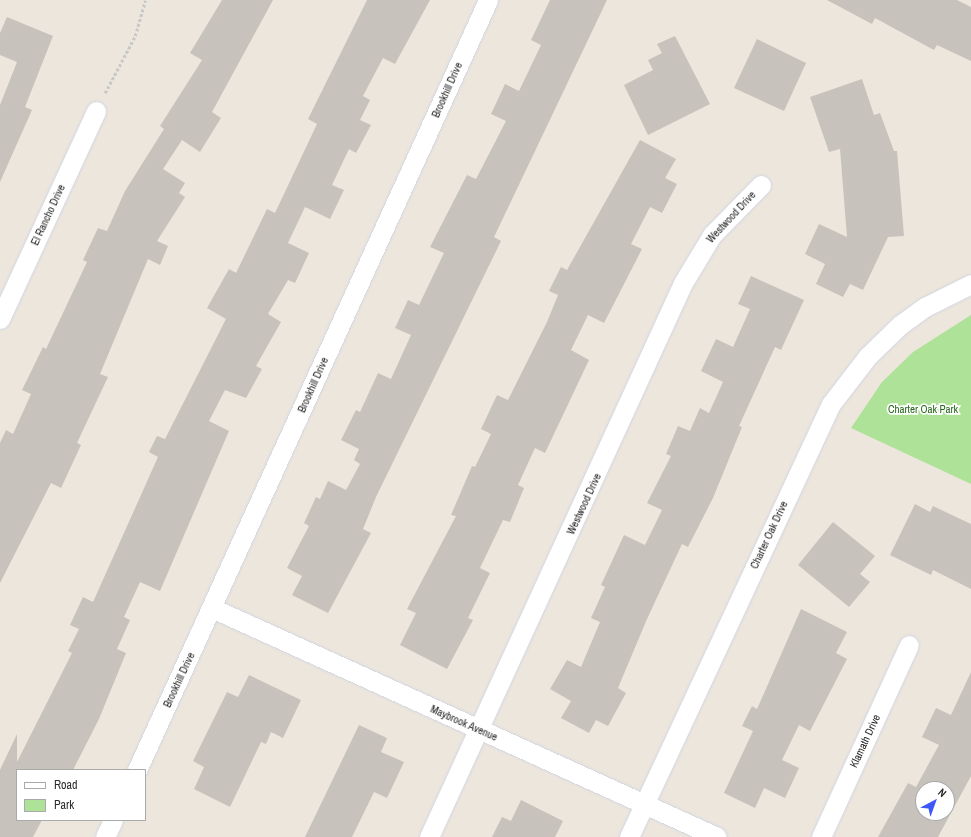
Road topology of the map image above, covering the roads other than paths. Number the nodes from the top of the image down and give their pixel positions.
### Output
1 (488, 0) edge
2 (96, 111) road end
3 (761, 185) dead end
4 (971, 284) edge
5 (0, 319) edge
6 (212, 608) junction
7 (909, 645) dead end
8 (479, 729) junction
9 (137, 769) edge
10 (644, 804) junction
11 (113, 821) edge
12 (105, 837) edge
13 (429, 837) edge
14 (629, 837) edge
15 (717, 837) edge
16 (821, 837) edge

1 - 6 street, Brookhill Drive
2 - 5 street, El Rancho Drive
3 - 8 street, Westwood Drive
4 - 10 street, Charter Oak Drive
6 - 8 street, Maybrook Avenue
6 - 9 street, Brookhill Drive
7 - 16 street, Klamath Drive
8 - 10 street, Maybrook Avenue
8 - 13 street, Westwood Drive
10 - 14 street, Charter Oak Drive
10 - 15 street, Maybrook Avenue
11 - 12 street

